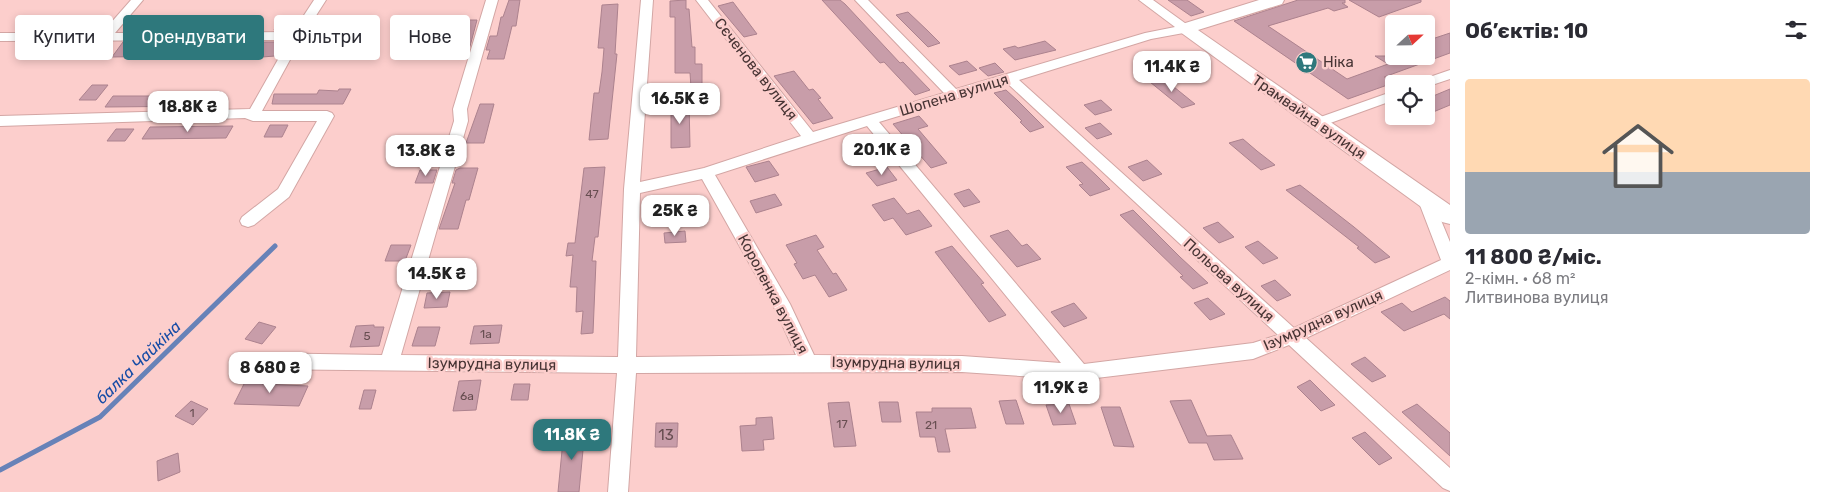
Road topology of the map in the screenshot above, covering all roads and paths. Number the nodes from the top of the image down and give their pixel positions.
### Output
1 (137, 0) edge
2 (320, 0) edge
3 (492, 0) edge
4 (647, 0) edge
5 (702, 0) edge
6 (861, 0) edge
7 (1145, 0) edge
8 (1276, 0) edge
9 (310, 15) edge
10 (113, 28) edge
11 (1185, 29) junction
12 (274, 36) edge
13 (0, 37) edge
14 (15, 37) edge
15 (113, 37) edge
16 (284, 60) edge
17 (1450, 74) edge
18 (1009, 78) junction
19 (1435, 80) edge
20 (954, 95) junction
21 (1385, 97) edge
22 (253, 116) junction
23 (870, 120) junction
24 (0, 121) edge
25 (1318, 123) junction
26 (810, 138) junction
27 (706, 173) junction
28 (632, 189) junction
29 (1426, 200) junction
30 (1450, 216) edge
31 (248, 221) dead end
32 (1292, 337) junction
33 (255, 361) dead end
34 (389, 363) junction
35 (809, 363) junction
36 (627, 365) junction
37 (1080, 372) junction
38 (1450, 482) edge
39 (618, 492) edge

1 - 10 street
2 - 9 street
3 - 34 street
4 - 28 street
5 - 26 street, Сєченова вулиця
6 - 20 street
7 - 11 street, Трамвайна вулиця
8 - 11 street, Шопена вулиця
11 - 18 street, Шопена вулиця
11 - 25 street, Трамвайна вулиця
12 - 15 street
13 - 14 street
16 - 22 street
17 - 19 street
18 - 20 street, Шопена вулиця
18 - 32 street, Польова вулиця
20 - 23 street, Шопена вулиця
21 - 25 street
22 - 24 street
22 - 31 street
23 - 26 street, Шопена вулиця
23 - 37 street
25 - 29 street, Трамвайна вулиця
26 - 27 street, Шопена вулиця
27 - 28 street, Шопена вулиця
27 - 35 street, Короленка вулиця
28 - 36 street
29 - 30 street, Трамвайна вулиця
29 - 32 street, Ізумрудна вулиця
32 - 37 street, Ізумрудна вулиця
32 - 38 street, Польова вулиця
33 - 34 street, Ізумрудна вулиця
34 - 36 street, Ізумрудна вулиця
35 - 36 street, Ізумрудна вулиця
35 - 37 street, Ізумрудна вулиця
36 - 39 street

